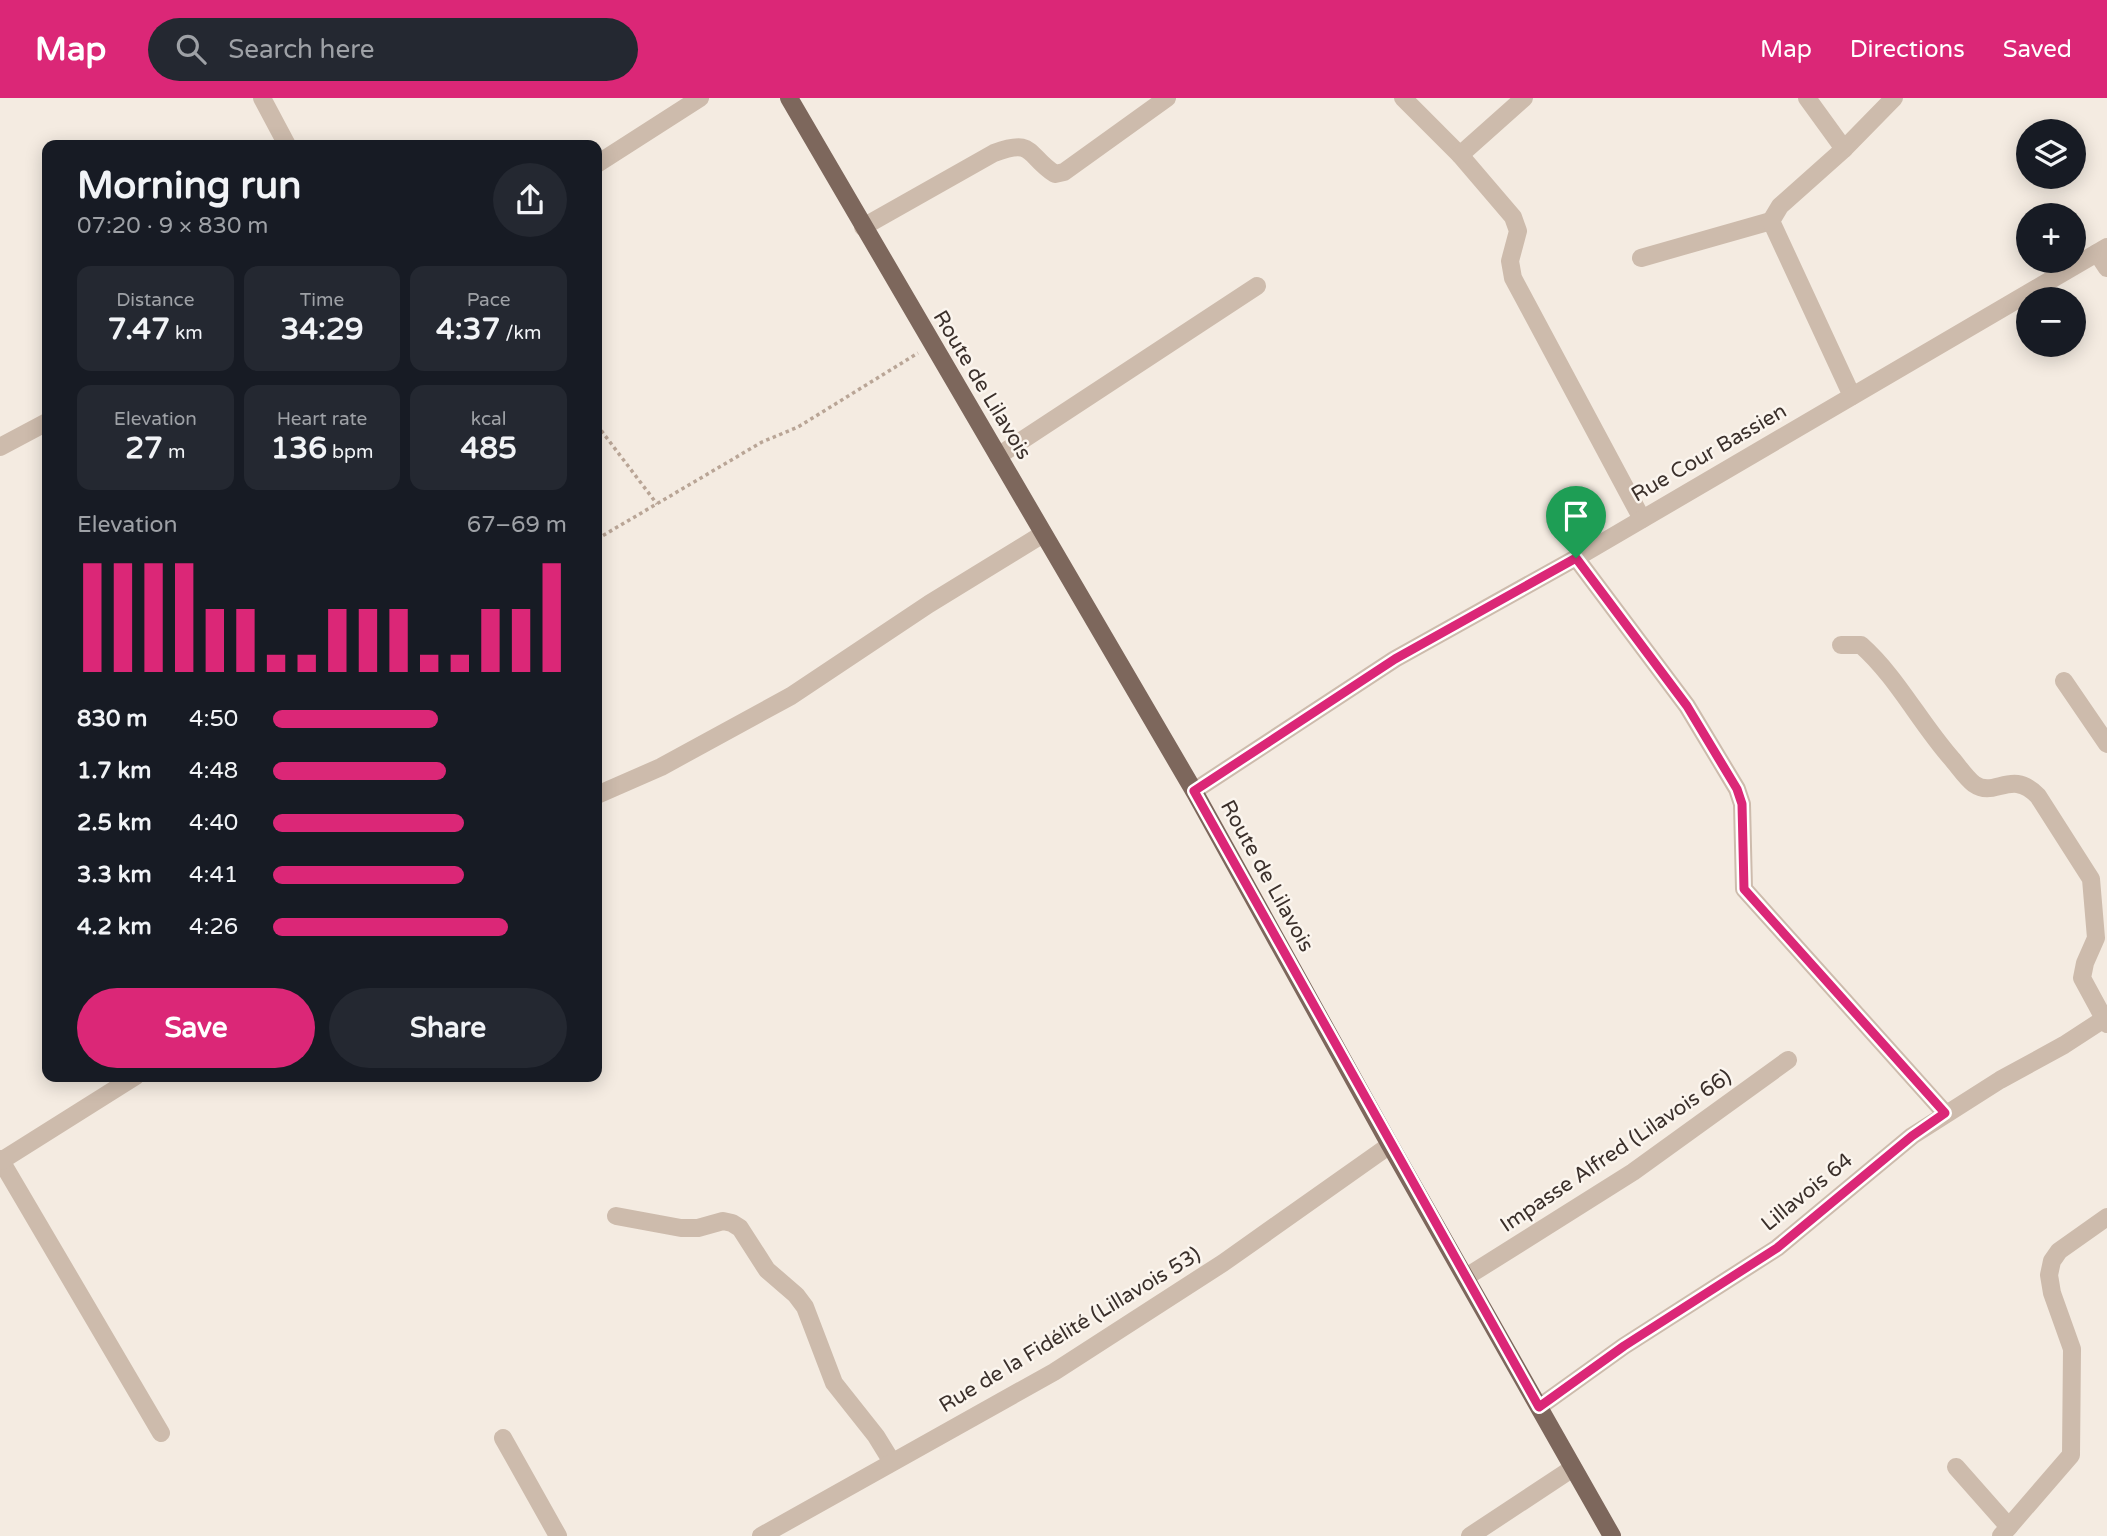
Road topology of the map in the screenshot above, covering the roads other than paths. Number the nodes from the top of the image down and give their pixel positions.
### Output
1 (262, 98) edge
2 (700, 98) edge
3 (789, 98) edge
4 (1167, 98) edge
5 (1403, 98) edge
6 (1524, 98) edge
7 (1807, 98) edge
8 (1894, 98) edge
9 (284, 140) edge
10 (1844, 149) junction
11 (1460, 155) junction
12 (602, 161) edge
13 (1771, 221) junction
14 (863, 228) junction
15 (2104, 256) edge
16 (1641, 258) dead end
17 (1258, 286) dead end
18 (1852, 396) junction
19 (42, 425) edge
20 (0, 447) edge
21 (998, 456) junction
22 (1642, 519) junction
23 (1043, 534) junction
24 (1576, 558) junction
25 (1841, 645) dead end
26 (2064, 681) dead end
27 (2107, 744) edge
28 (1194, 791) junction
29 (602, 793) edge
30 (2106, 1020) edge
31 (1788, 1060) dead end
32 (126, 1082) edge
33 (1945, 1113) junction
34 (1390, 1145) junction
35 (1, 1160) edge
36 (616, 1216) dead end
37 (2107, 1217) edge
38 (1466, 1277) junction
39 (1539, 1407) junction
40 (161, 1433) dead end
41 (502, 1438) dead end
42 (892, 1462) junction
43 (1956, 1467) dead end
44 (1573, 1468) junction
45 (2005, 1532) edge
46 (558, 1536) edge
47 (761, 1536) edge
48 (1470, 1536) edge
49 (1612, 1536) edge

1 - 9 street
2 - 12 street
3 - 14 main road, Route de Lilavois
4 - 14 street
5 - 11 street
6 - 11 street
7 - 10 street
8 - 10 street
10 - 13 street
11 - 22 street
13 - 16 street
13 - 18 street
14 - 21 main road, Route de Lilavois
15 - 18 street, Rue Cour Bassien
17 - 21 street
18 - 22 street, Rue Cour Bassien
19 - 20 street
21 - 23 main road, Route de Lilavois
22 - 24 street, Rue Cour Bassien
23 - 28 main road, Route de Lilavois
23 - 29 street
24 - 28 street, Rue Cour Bassien
24 - 33 street
25 - 30 street
26 - 27 street
28 - 34 main road, Route de Lilavois
30 - 33 street, Lillavois 64
31 - 38 street, Impasse Alfred (Lilavois 66)
32 - 35 street
33 - 39 street, Lillavois 64
34 - 38 main road, Route de Lilavois
34 - 42 street, Rue de la Fidélité (Lillavois 53)
35 - 40 street
36 - 42 street
37 - 45 street
38 - 39 main road, Route de Lilavois
39 - 44 main road, Route de Lilavois
41 - 46 street
42 - 47 street, Rue de la Fidélité (Lillavois 53)
43 - 45 street
44 - 48 street
44 - 49 main road, Route de Lilavois

